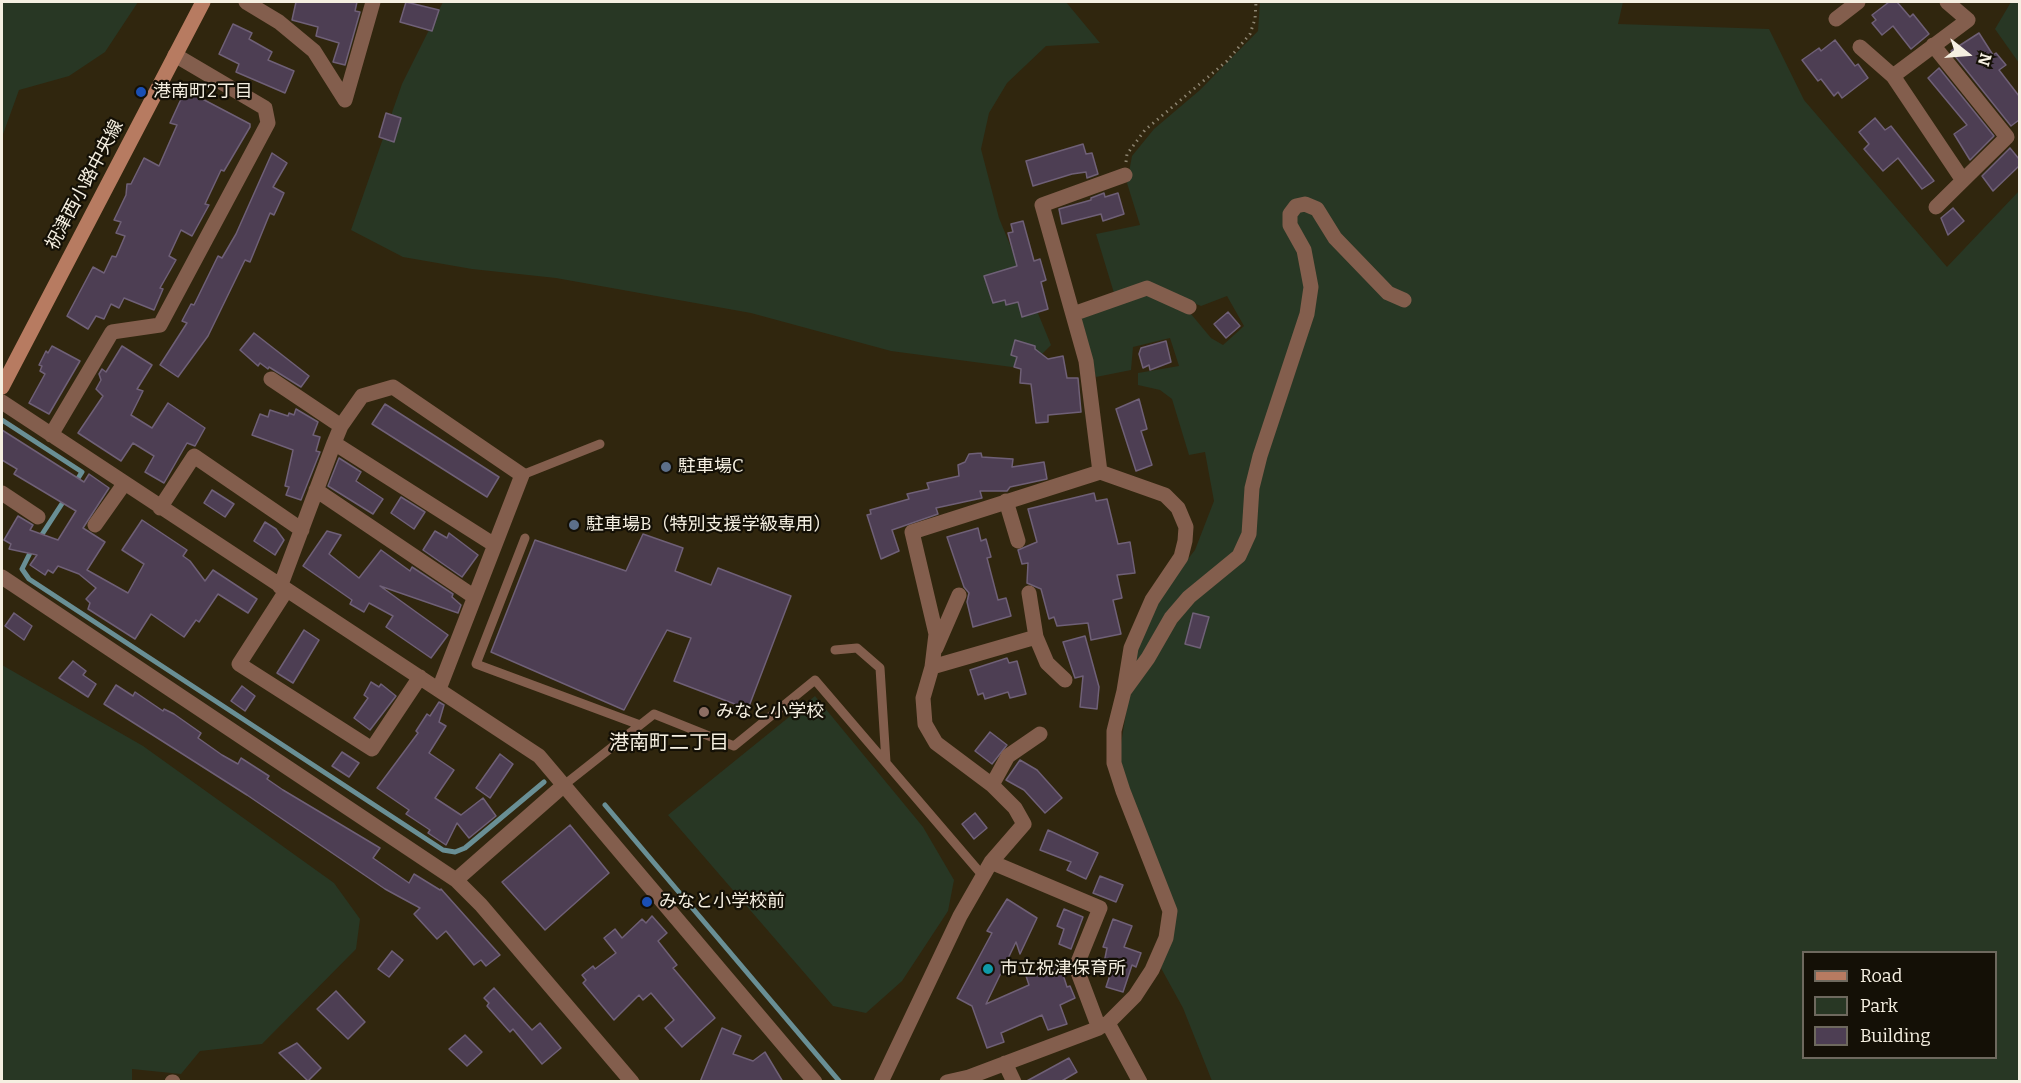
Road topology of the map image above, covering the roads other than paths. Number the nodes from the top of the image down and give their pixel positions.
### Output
1 (203, 2) edge
2 (246, 2) edge
3 (373, 2) edge
4 (1858, 2) edge
5 (1947, 2) edge
6 (1836, 20) dead end
7 (1933, 45) junction
8 (1860, 47) dead end
9 (175, 55) junction
10 (1893, 76) junction
11 (1125, 175) road end
12 (1962, 179) junction
13 (1936, 207) dead end
14 (1404, 300) dead end
15 (1190, 307) dead end
16 (1073, 314) junction
17 (271, 379) dead end
18 (2, 387) edge
19 (2, 402) edge
20 (341, 426) junction
21 (51, 435) junction
22 (334, 443) junction
23 (600, 444) dead end
24 (1100, 472) junction
25 (522, 475) junction
26 (124, 484) junction
27 (316, 490) junction
28 (2, 493) edge
29 (1006, 501) junction
30 (160, 508) junction
31 (38, 517) dead end
32 (95, 525) dead end
33 (302, 530) junction
34 (525, 538) dead end
35 (1018, 541) dead end
36 (493, 544) junction
37 (2, 577) edge
38 (283, 589) junction
39 (1029, 593) dead end
40 (959, 595) dead end
41 (473, 596) junction
42 (1036, 637) junction
43 (835, 650) dead end
44 (933, 659) junction
45 (420, 677) junction
46 (1065, 680) dead end
47 (440, 689) junction
48 (1124, 691) junction
49 (640, 725) junction
50 (1040, 734) dead end
51 (886, 762) junction
52 (564, 785) junction
53 (992, 785) junction
54 (987, 869) junction
55 (456, 880) junction
56 (1104, 1025) junction
57 (1005, 1064) junction
58 (882, 1081) edge
59 (632, 1082) edge
60 (815, 1082) edge
61 (947, 1082) edge
62 (1014, 1082) edge
63 (1140, 1082) edge

1 - 9 main road, 祝津西小路中央線
2 - 3 street
4 - 6 street
5 - 7 street
7 - 10 street
7 - 12 street
8 - 10 street
9 - 18 main road, 祝津西小路中央線
9 - 21 street
10 - 12 street
11 - 16 street
12 - 13 street
14 - 48 street
15 - 16 street
16 - 24 street
17 - 20 street
19 - 21 street
20 - 22 street
20 - 25 street
21 - 26 street
22 - 27 street
22 - 36 street
23 - 25 lane
24 - 29 street
24 - 48 street
25 - 36 street
26 - 30 street
26 - 32 street
27 - 33 street
27 - 41 street
28 - 31 street
29 - 35 street
29 - 44 street
30 - 33 street
30 - 38 street
33 - 38 street
34 - 49 lane
36 - 41 street
37 - 55 street
38 - 45 street
38 - 45 street
39 - 42 street
40 - 44 street
41 - 47 street
42 - 44 street
42 - 46 street
43 - 51 lane
44 - 53 street
45 - 47 street
47 - 52 street
48 - 56 street
49 - 51 lane
49 - 52 lane
50 - 53 street
51 - 54 lane
52 - 55 street
52 - 60 street
53 - 54 street
54 - 56 street
54 - 58 street
55 - 59 street
56 - 57 street
56 - 63 street
57 - 61 street
57 - 62 street

